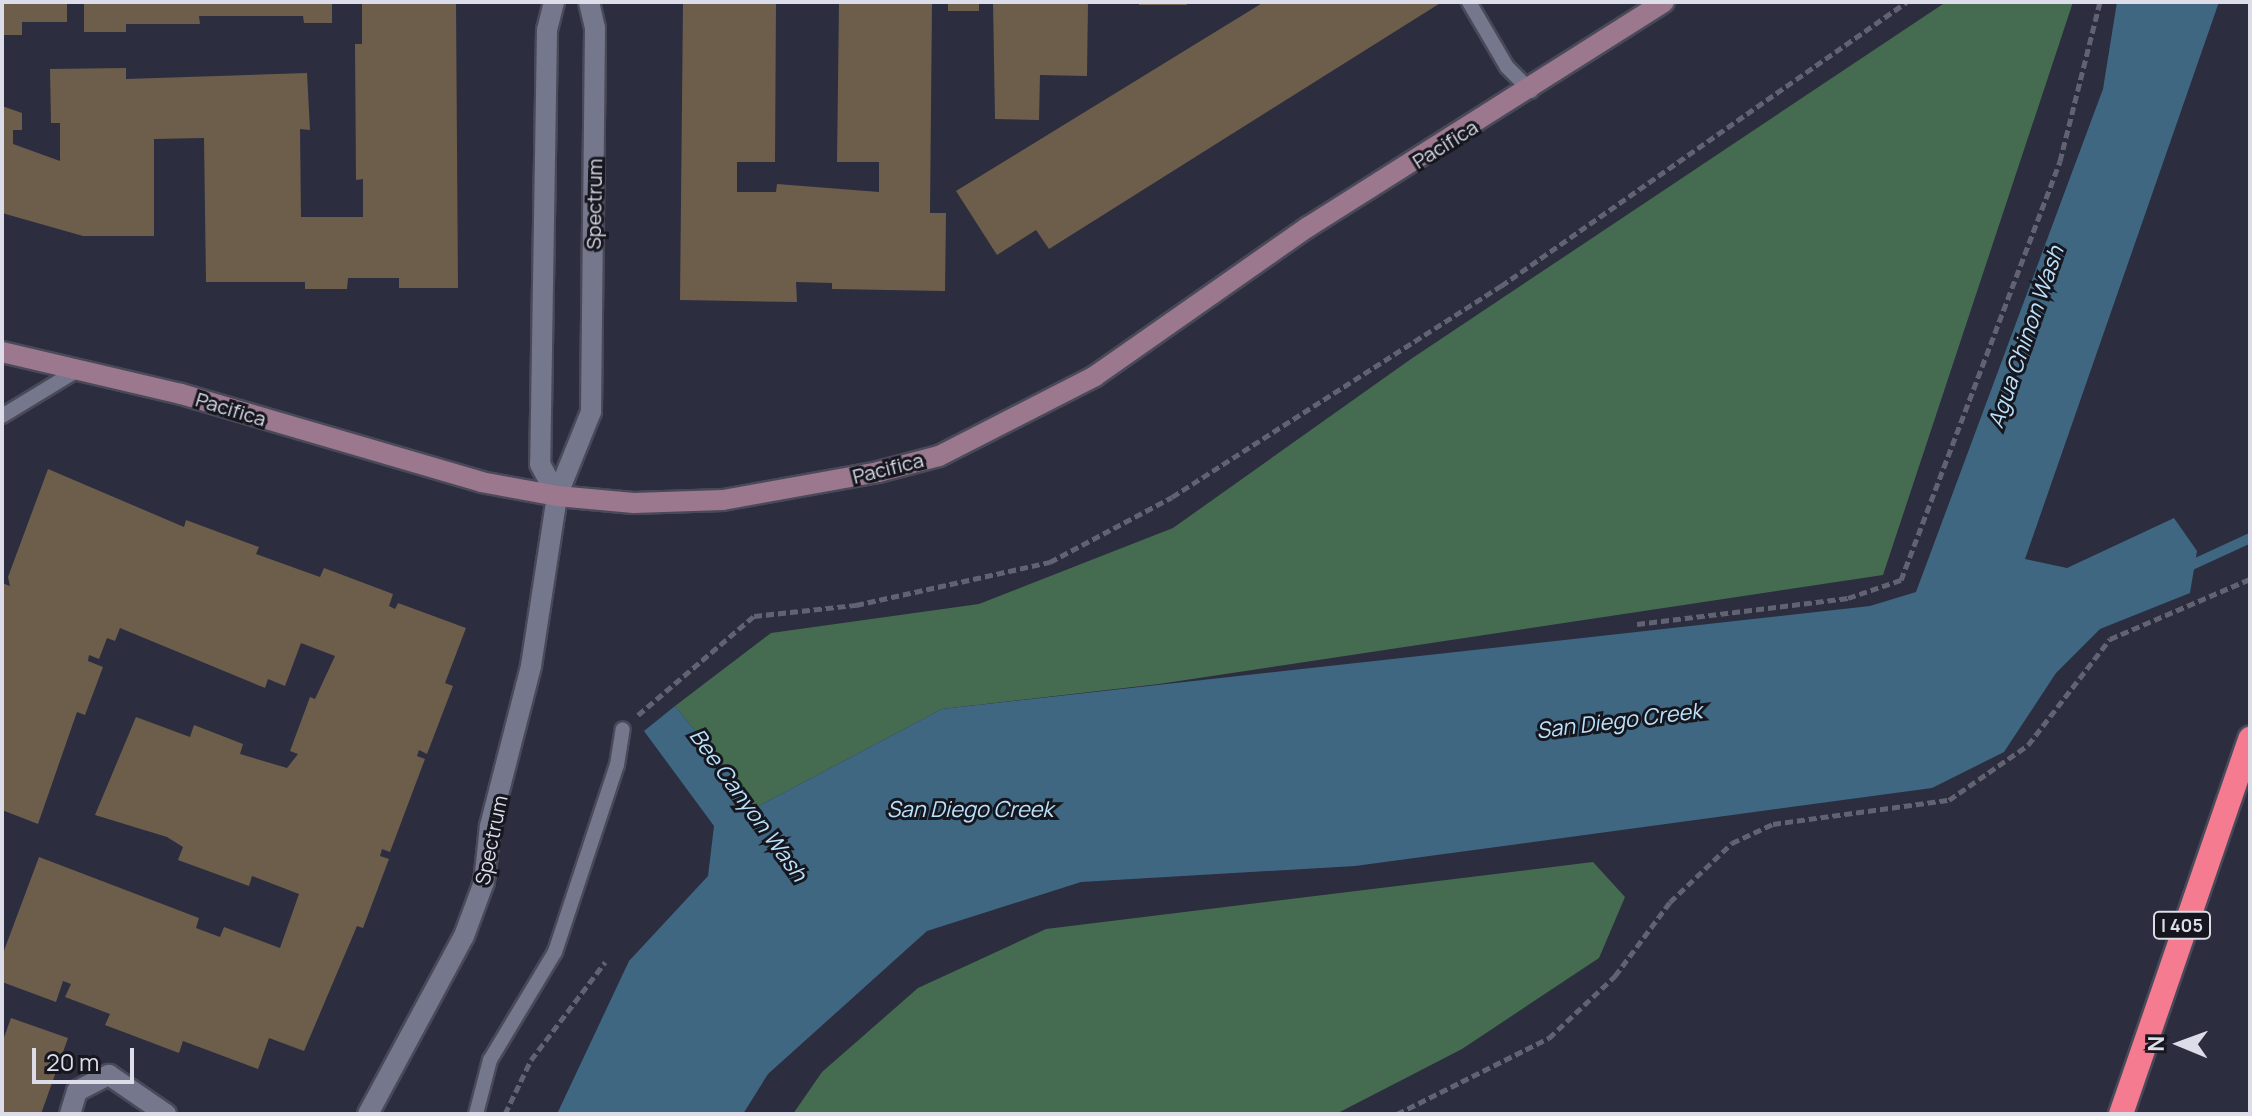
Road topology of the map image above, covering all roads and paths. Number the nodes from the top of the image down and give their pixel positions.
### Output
1 (554, 2) edge
2 (589, 2) edge
3 (1469, 2) edge
4 (1664, 2) edge
5 (1907, 2) edge
6 (2100, 2) edge
7 (1531, 91) junction
8 (2, 352) edge
9 (76, 371) junction
10 (2, 416) edge
11 (557, 496) junction
12 (2250, 579) edge
13 (1637, 624) dead end
14 (623, 729) joint
15 (2250, 739) edge
16 (605, 962) dead end
17 (70, 1114) edge
18 (166, 1114) edge
19 (368, 1114) edge
20 (476, 1114) edge
21 (505, 1114) edge
22 (1397, 1114) edge
23 (2121, 1114) edge

1 - 11 street
2 - 11 street, Spectrum
3 - 7 lane
4 - 7 street, Pacifica
5 - 14 path
6 - 13 path
7 - 11 street, Pacifica
8 - 9 street, Pacifica
9 - 10 lane
9 - 11 street, Pacifica
11 - 19 street, Spectrum
12 - 22 path
14 - 20 lane
15 - 23 highway, I 405
16 - 21 path
17 - 18 street

